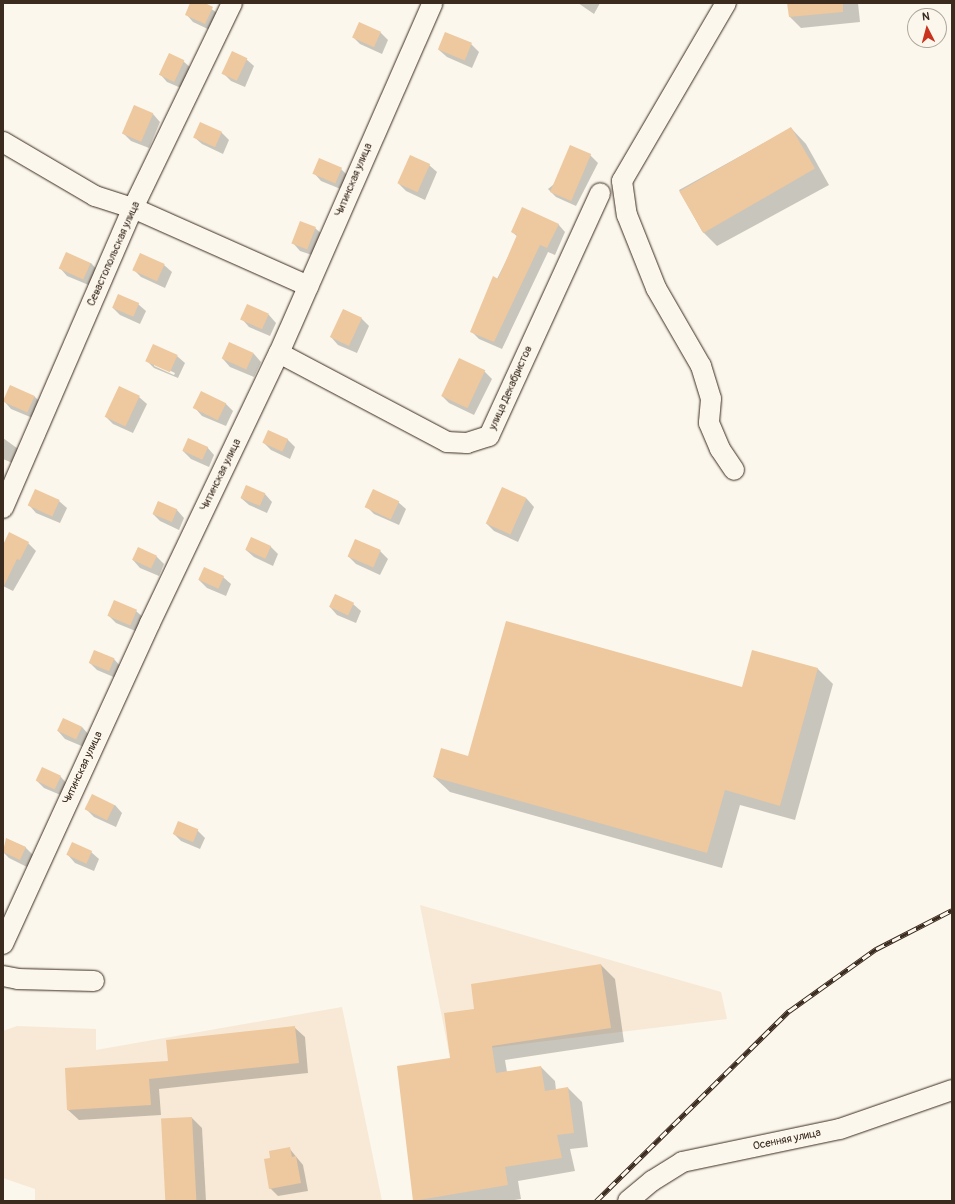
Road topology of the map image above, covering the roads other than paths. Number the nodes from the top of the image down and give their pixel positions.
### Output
1 (232, 3) edge
2 (433, 3) edge
3 (726, 3) edge
4 (3, 142) edge
5 (600, 193) dead end
6 (133, 208) junction
7 (308, 286) junction
8 (279, 353) junction
9 (734, 470) dead end
10 (3, 508) edge
11 (8, 920) edge
12 (3, 944) edge
13 (3, 976) edge
14 (94, 981) dead end
15 (952, 1090) edge
16 (628, 1201) edge

1 - 6 street, Севастопольская улица
2 - 7 street, Читинская улица
3 - 9 street
4 - 6 street
5 - 8 street, улица Декабристов
6 - 7 street
6 - 10 street, Севастопольская улица
7 - 8 street, Читинская улица
8 - 11 street, Читинская улица
11 - 12 street, Читинская улица
13 - 14 street
15 - 16 street, Осенняя улица

